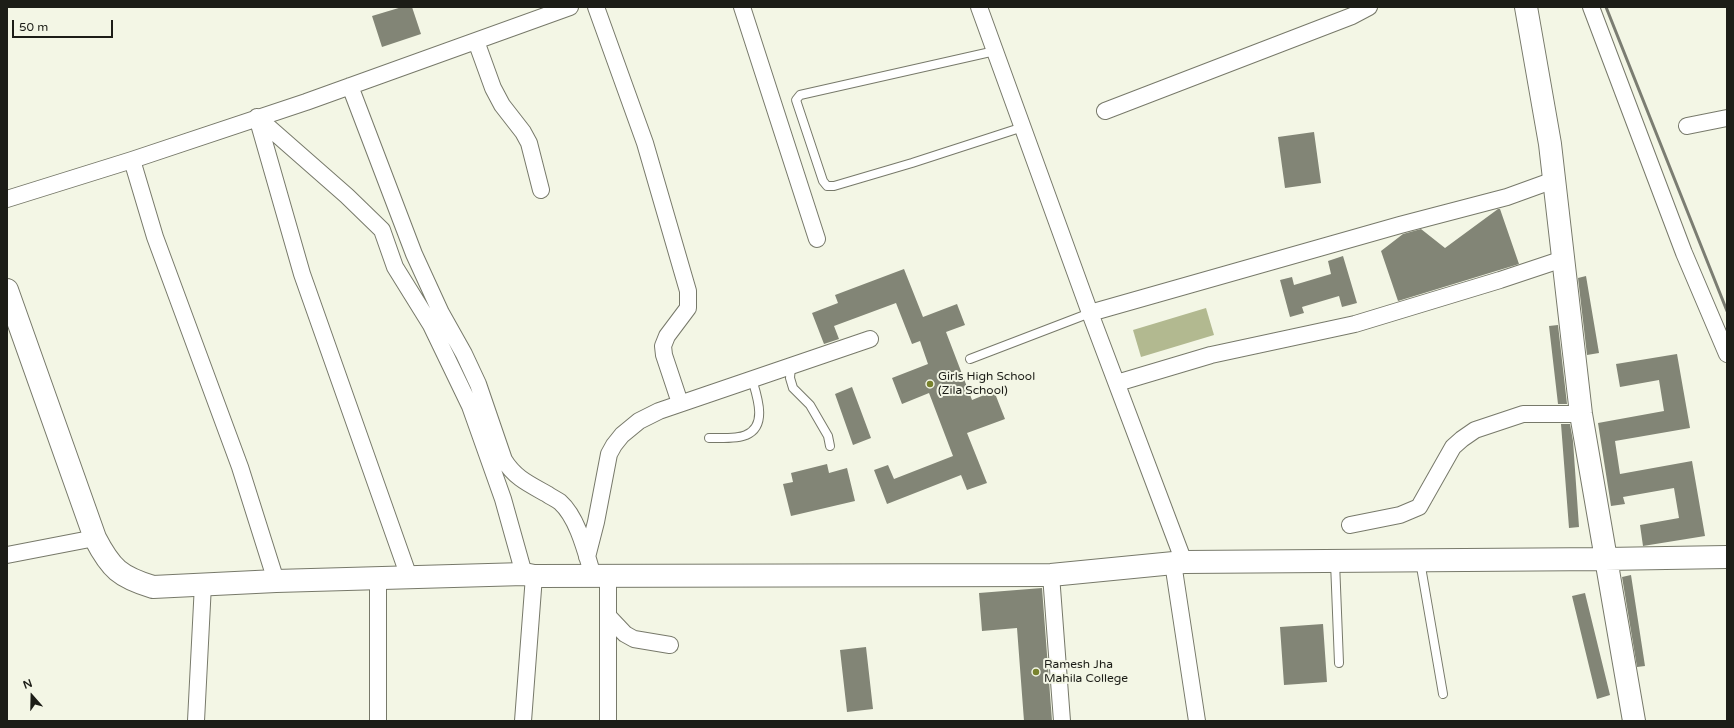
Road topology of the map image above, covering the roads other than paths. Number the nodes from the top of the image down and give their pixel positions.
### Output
1 (570, 7) edge
2 (596, 7) edge
3 (742, 7) edge
4 (979, 7) edge
5 (1369, 7) edge
6 (1526, 7) edge
7 (1591, 7) edge
8 (476, 41) junction
9 (995, 51) junction
10 (350, 86) junction
11 (1106, 111) dead end
12 (257, 117) junction
13 (1727, 118) edge
14 (1687, 126) dead end
15 (1023, 127) junction
16 (132, 160) junction
17 (1554, 180) junction
18 (541, 190) dead end
19 (7, 199) edge
20 (817, 239) dead end
21 (1563, 259) junction
22 (8, 300) edge
23 (1090, 314) junction
24 (870, 339) dead end
25 (1727, 354) edge
26 (970, 359) dead end
27 (791, 366) junction
28 (752, 379) junction
29 (1117, 383) junction
30 (680, 403) junction
31 (1581, 414) junction
32 (709, 438) dead end
33 (830, 446) dead end
34 (1350, 525) dead end
35 (95, 538) junction
36 (7, 555) edge
37 (1727, 557) edge
38 (1605, 559) junction
39 (1419, 560) junction
40 (1335, 561) junction
41 (1178, 562) junction
42 (596, 569) junction
43 (529, 575) junction
44 (1051, 575) junction
45 (409, 577) junction
46 (378, 578) junction
47 (276, 581) junction
48 (203, 584) junction
49 (608, 616) junction
50 (670, 645) dead end
51 (1339, 663) dead end
52 (1443, 694) dead end
53 (196, 721) edge
54 (378, 721) edge
55 (523, 721) edge
56 (608, 721) edge
57 (1062, 721) edge
58 (1197, 721) edge
59 (1634, 721) edge

1 - 8 street
2 - 30 street
3 - 20 street
4 - 9 street
5 - 11 street
6 - 17 street
7 - 25 street
8 - 10 street
8 - 18 street
9 - 15 street
9 - 15 lane
10 - 12 street
10 - 42 street
12 - 16 street
12 - 43 street
12 - 45 street
13 - 14 street
15 - 23 street
16 - 19 street
16 - 47 street
17 - 21 street
17 - 23 street
21 - 29 street
21 - 31 street
22 - 35 street
23 - 26 lane
23 - 29 street
24 - 27 street
27 - 28 street
27 - 33 lane
28 - 30 street
28 - 32 lane
29 - 41 street
30 - 42 street
31 - 34 street
31 - 38 street
35 - 36 street
35 - 48 street
37 - 38 street
38 - 39 street
38 - 59 street
39 - 40 street
39 - 52 lane
40 - 41 street
40 - 51 lane
41 - 44 street
41 - 58 street
42 - 43 street
42 - 44 street
42 - 49 street
43 - 45 street
43 - 55 street
44 - 57 street
45 - 46 street
46 - 47 street
46 - 54 street
47 - 48 street
48 - 53 street
49 - 50 street
49 - 56 street

